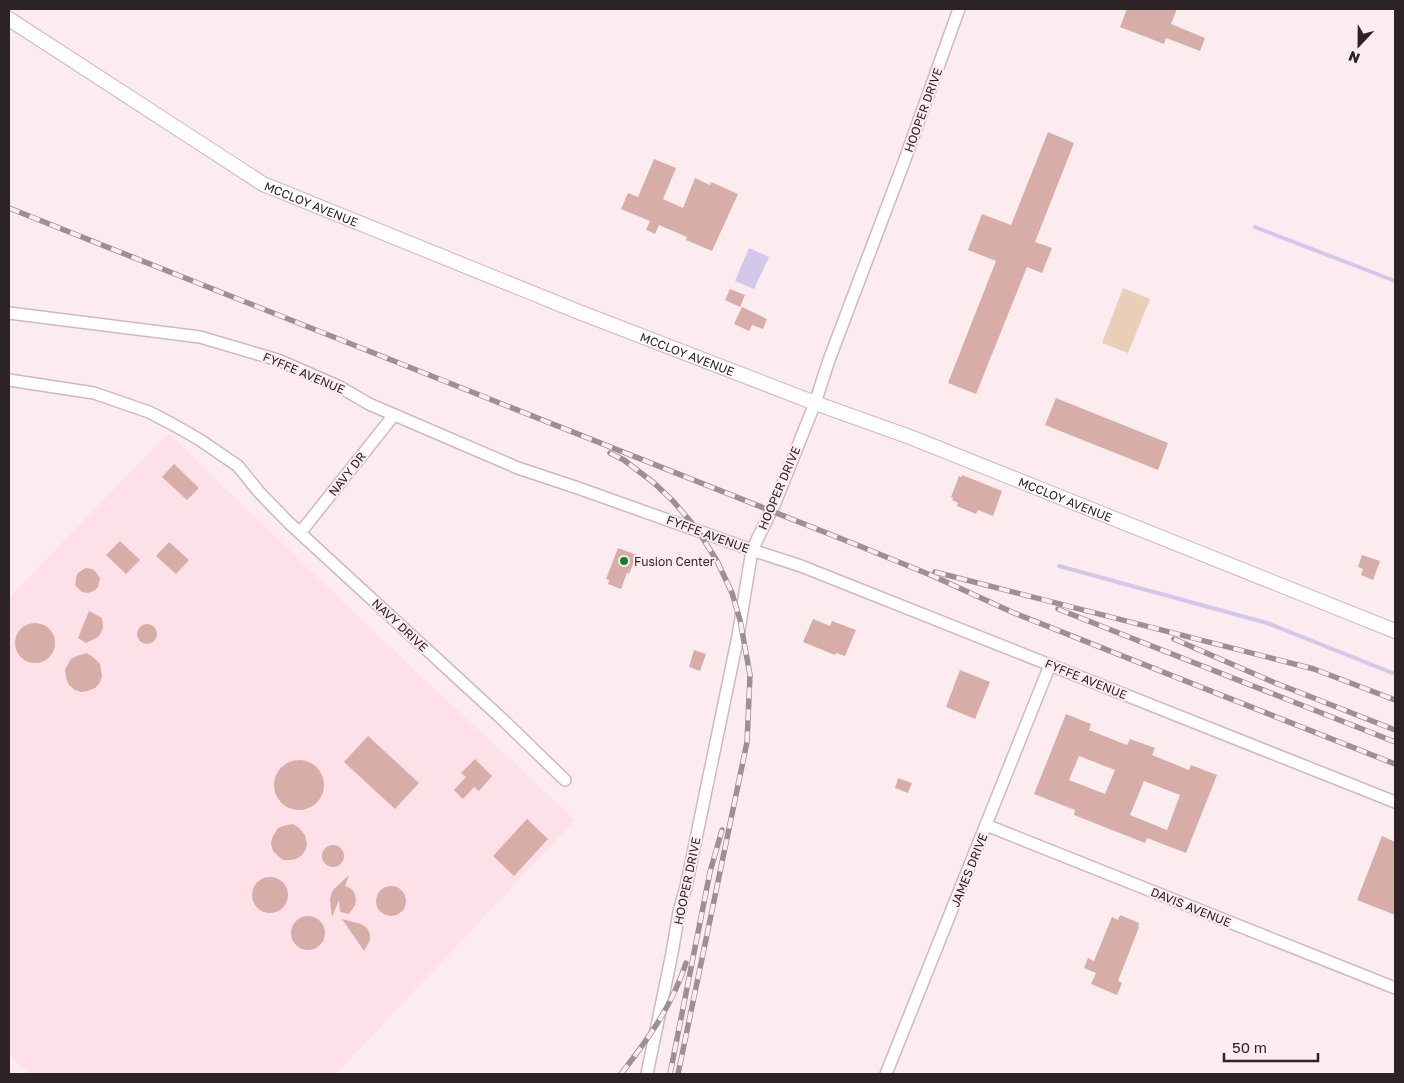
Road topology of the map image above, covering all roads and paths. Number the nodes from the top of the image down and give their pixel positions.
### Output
1 (959, 9) edge
2 (9, 19) edge
3 (9, 313) edge
4 (9, 380) edge
5 (815, 403) junction
6 (394, 415) junction
7 (300, 533) junction
8 (752, 550) junction
9 (1395, 631) edge
10 (1050, 665) junction
11 (565, 780) dead end
12 (1395, 802) edge
13 (986, 825) junction
14 (1395, 988) edge
15 (648, 1074) edge
16 (886, 1074) edge

1 - 5 street, HOOPER DRIVE
2 - 5 street, MCCLOY AVENUE
3 - 6 street, FYFFE AVENUE
4 - 7 street, NAVY DRIVE
5 - 8 street, HOOPER DRIVE
5 - 9 street, MCCLOY AVENUE
6 - 7 street, NAVY DR
6 - 8 street, FYFFE AVENUE
7 - 11 street, NAVY DRIVE
8 - 10 street, FYFFE AVENUE
8 - 15 street, HOOPER DRIVE
10 - 12 street, FYFFE AVENUE
10 - 13 street, JAMES DRIVE
13 - 14 street, DAVIS AVENUE
13 - 16 street, JAMES DRIVE

